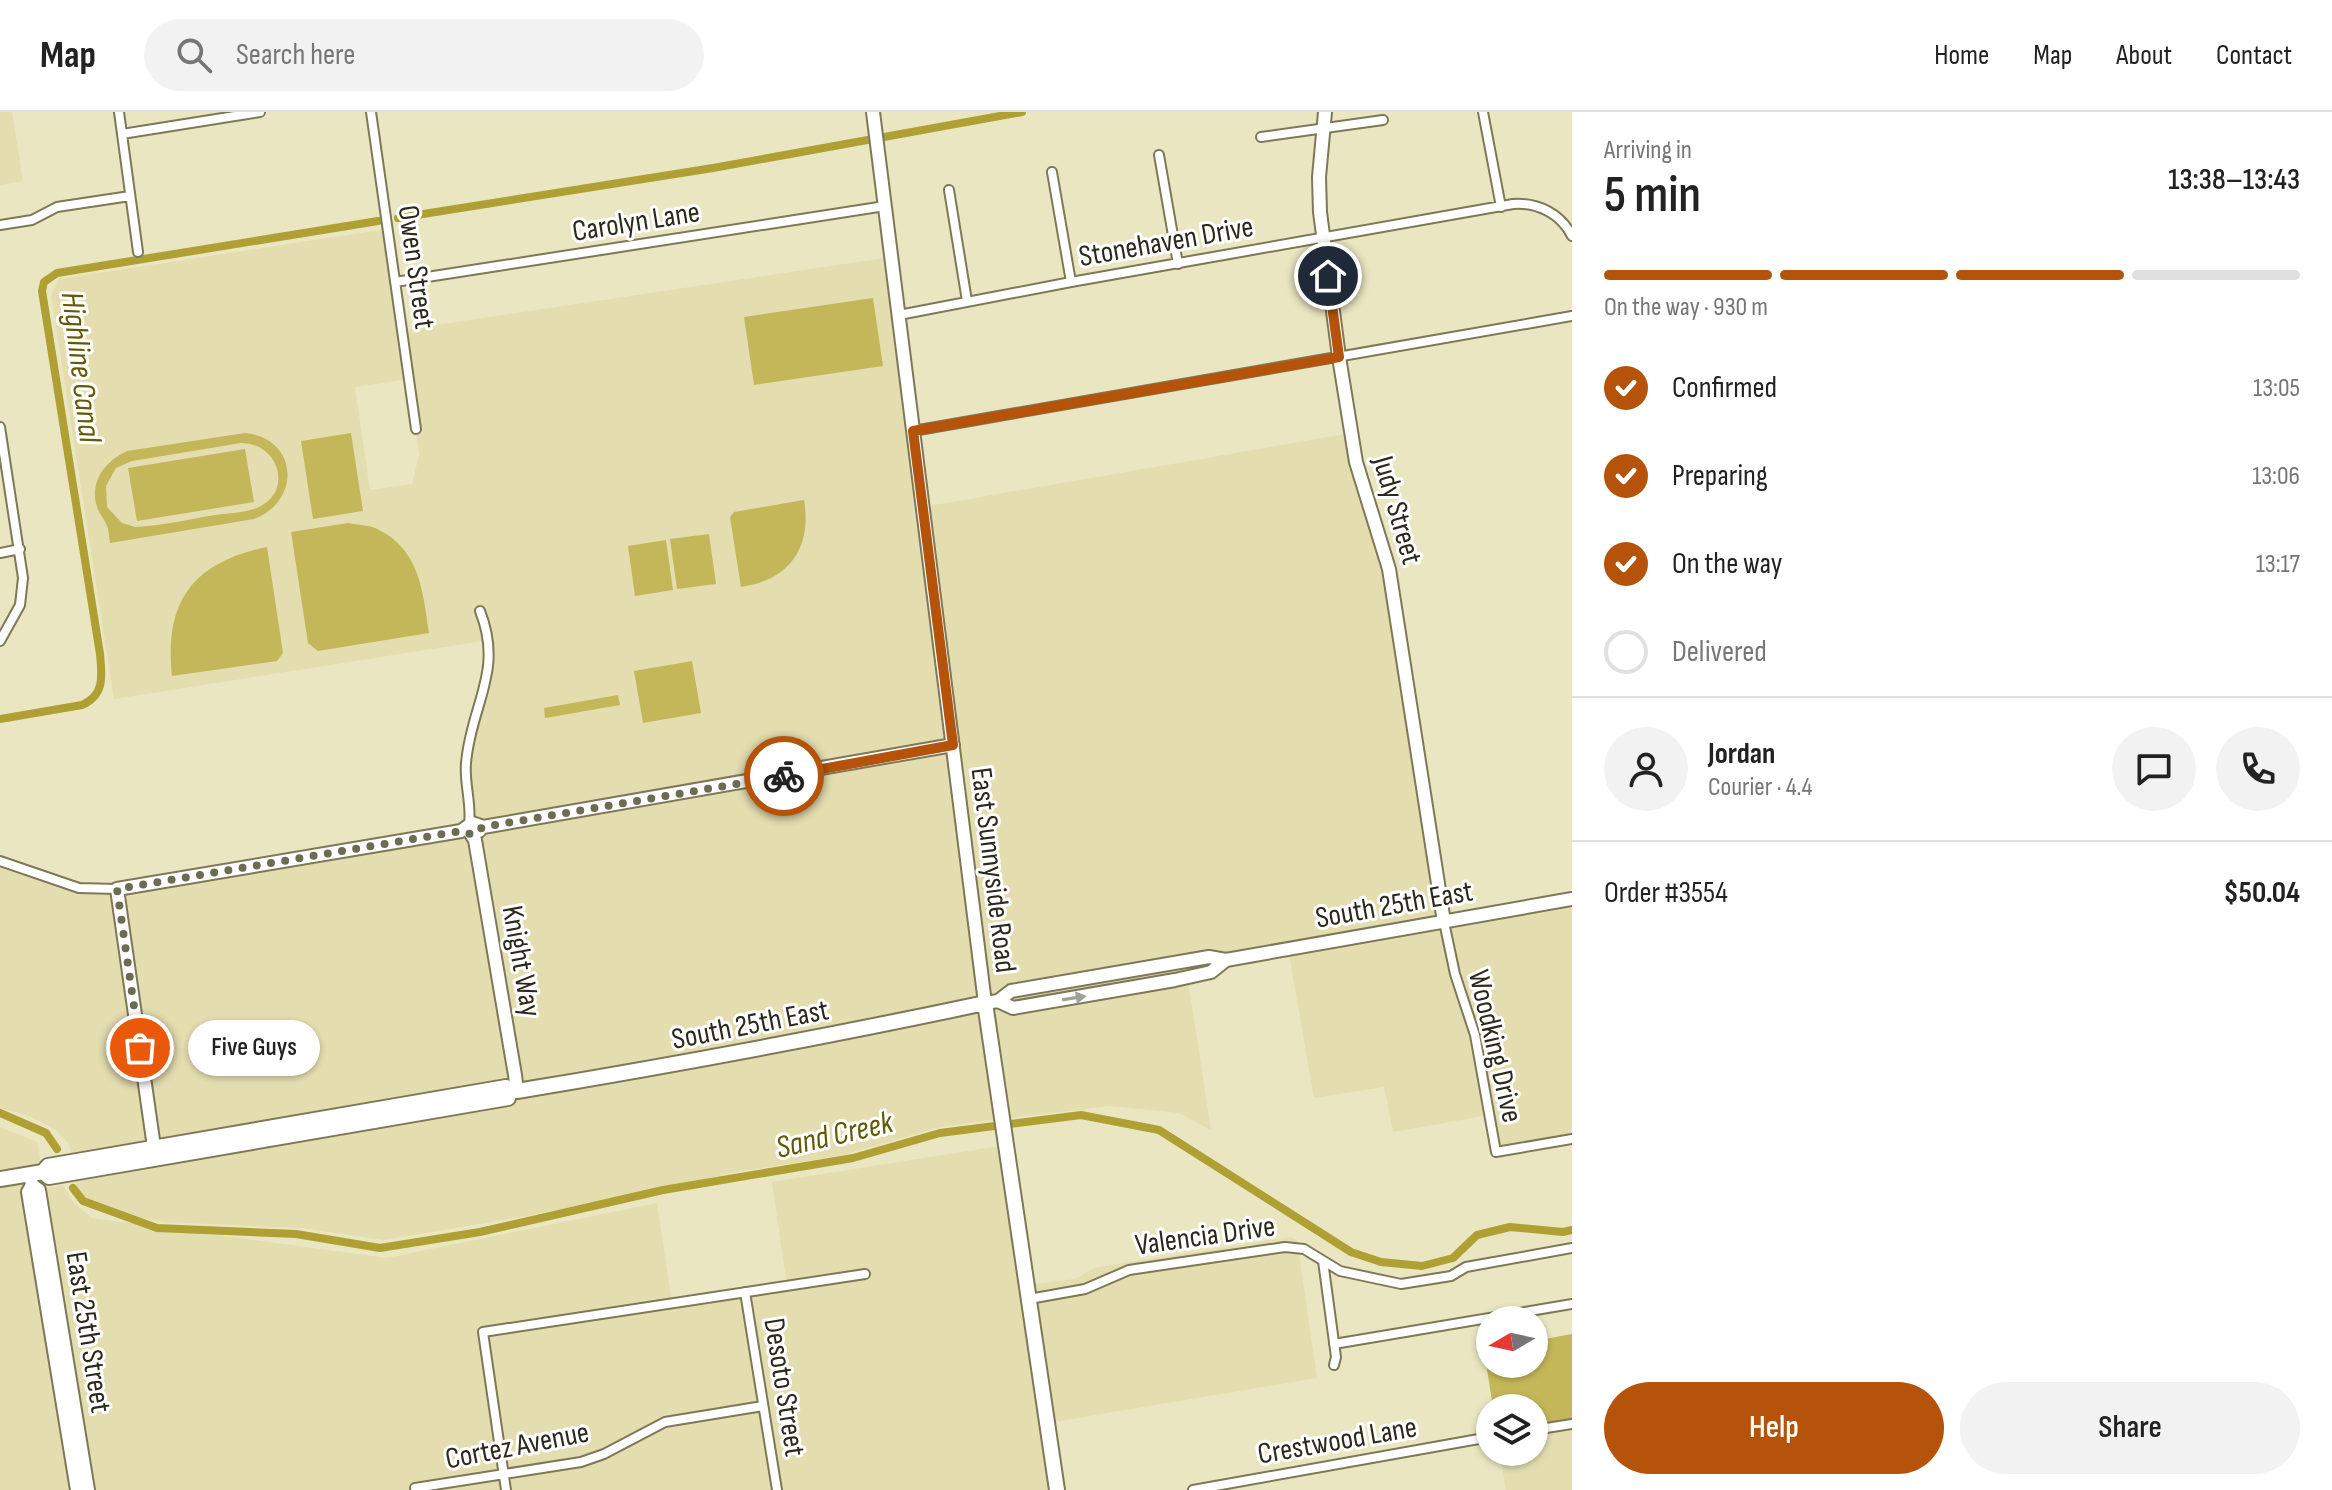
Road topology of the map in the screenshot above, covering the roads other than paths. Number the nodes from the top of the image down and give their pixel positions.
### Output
1 (119, 112) edge
2 (260, 112) edge
3 (371, 112) edge
4 (873, 112) edge
5 (1325, 112) edge
6 (1483, 112) edge
7 (1383, 120) dead end
8 (1324, 128) junction
9 (122, 134) junction
10 (1261, 137) dead end
11 (1159, 155) dead end
12 (1052, 172) dead end
13 (949, 190) dead end
14 (130, 196) junction
15 (885, 206) junction
16 (1501, 207) junction
17 (1570, 224) edge
18 (0, 225) edge
19 (1572, 236) edge
20 (1323, 238) junction
21 (138, 252) dead end
22 (1178, 264) junction
23 (395, 282) junction
24 (1071, 282) junction
25 (967, 301) junction
26 (899, 315) junction
27 (1572, 316) edge
28 (1339, 357) junction
29 (0, 427) edge
30 (416, 429) dead end
31 (913, 431) junction
32 (1, 443) edge
33 (20, 549) junction
34 (0, 553) edge
35 (480, 611) dead end
36 (0, 641) edge
37 (953, 745) junction
38 (473, 829) junction
39 (0, 861) edge
40 (117, 889) junction
41 (1572, 899) edge
42 (1444, 922) junction
43 (1226, 960) junction
44 (992, 1002) junction
45 (514, 1092) junction
46 (341, 1121) junction
47 (213, 1137) junction
48 (1572, 1139) edge
49 (154, 1147) junction
50 (187, 1155) junction
51 (35, 1177) junction
52 (0, 1179) edge
53 (1572, 1248) edge
54 (1323, 1260) junction
55 (865, 1274) dead end
56 (745, 1292) junction
57 (1029, 1299) junction
58 (1572, 1304) edge
59 (1334, 1344) junction
60 (1334, 1365) dead end
61 (763, 1406) junction
62 (1572, 1424) edge
63 (1548, 1428) edge
64 (1476, 1439) edge
65 (504, 1475) junction
66 (415, 1488) dead end
67 (77, 1490) edge
68 (88, 1490) edge
69 (506, 1490) edge
70 (777, 1490) edge
71 (1057, 1490) edge
72 (1193, 1490) edge

1 - 9 street
2 - 9 street
3 - 23 street, Owen Street
4 - 15 street, East Sunnyside Road
5 - 8 street, Judy Street
6 - 16 street
7 - 8 street
8 - 10 street
8 - 20 street, Judy Street
9 - 14 street
11 - 22 street
12 - 24 street
13 - 25 street
14 - 18 street
14 - 21 street
15 - 23 street, Carolyn Lane
15 - 26 street, East Sunnyside Road
16 - 17 street, Stonehaven Drive
16 - 20 street, Stonehaven Drive
17 - 19 street, Stonehaven Drive
20 - 22 street, Stonehaven Drive
20 - 28 street, Judy Street
22 - 24 street, Stonehaven Drive
23 - 30 street, Owen Street
24 - 25 street, Stonehaven Drive
25 - 26 street, Stonehaven Drive
26 - 31 street, East Sunnyside Road
27 - 28 street
28 - 31 street
28 - 42 street, Judy Street
29 - 32 street
31 - 37 street, East Sunnyside Road
32 - 33 street
33 - 34 street
33 - 36 street
35 - 38 street, Knight Way
37 - 38 street
37 - 44 street, East Sunnyside Road
38 - 40 street
38 - 45 street, Knight Way
39 - 40 street
40 - 49 street
41 - 42 street, South 25th East
42 - 43 street, South 25th East
42 - 48 street, Woodking Drive
43 - 44 street, South 25th East
44 -> 43 street, South 25th East
44 - 45 main road, South 25th East
44 - 57 main road, East Sunnyside Road
45 - 46 main road, South 25th East
46 - 47 main road, South 25th East
46 - 50 main road, South 25th East
47 - 49 main road, South 25th East
47 - 50 main road
49 - 51 main road, South 25th East
50 - 51 main road, South 25th East
51 - 52 main road, South 25th East
51 - 67 street, East 25th Street
51 - 68 street, East 25th Street
53 - 54 street, Valencia Drive
54 - 57 street, Valencia Drive
54 - 59 street
55 - 56 street
56 - 61 street, Desoto Street
56 - 65 street
57 - 71 main road, East Sunnyside Road
58 - 59 street
59 - 60 street
61 - 65 street, Cortez Avenue
61 - 70 street, Desoto Street
62 - 63 street
64 - 72 street, Crestwood Lane
65 - 66 street, Cortez Avenue
65 - 69 street

